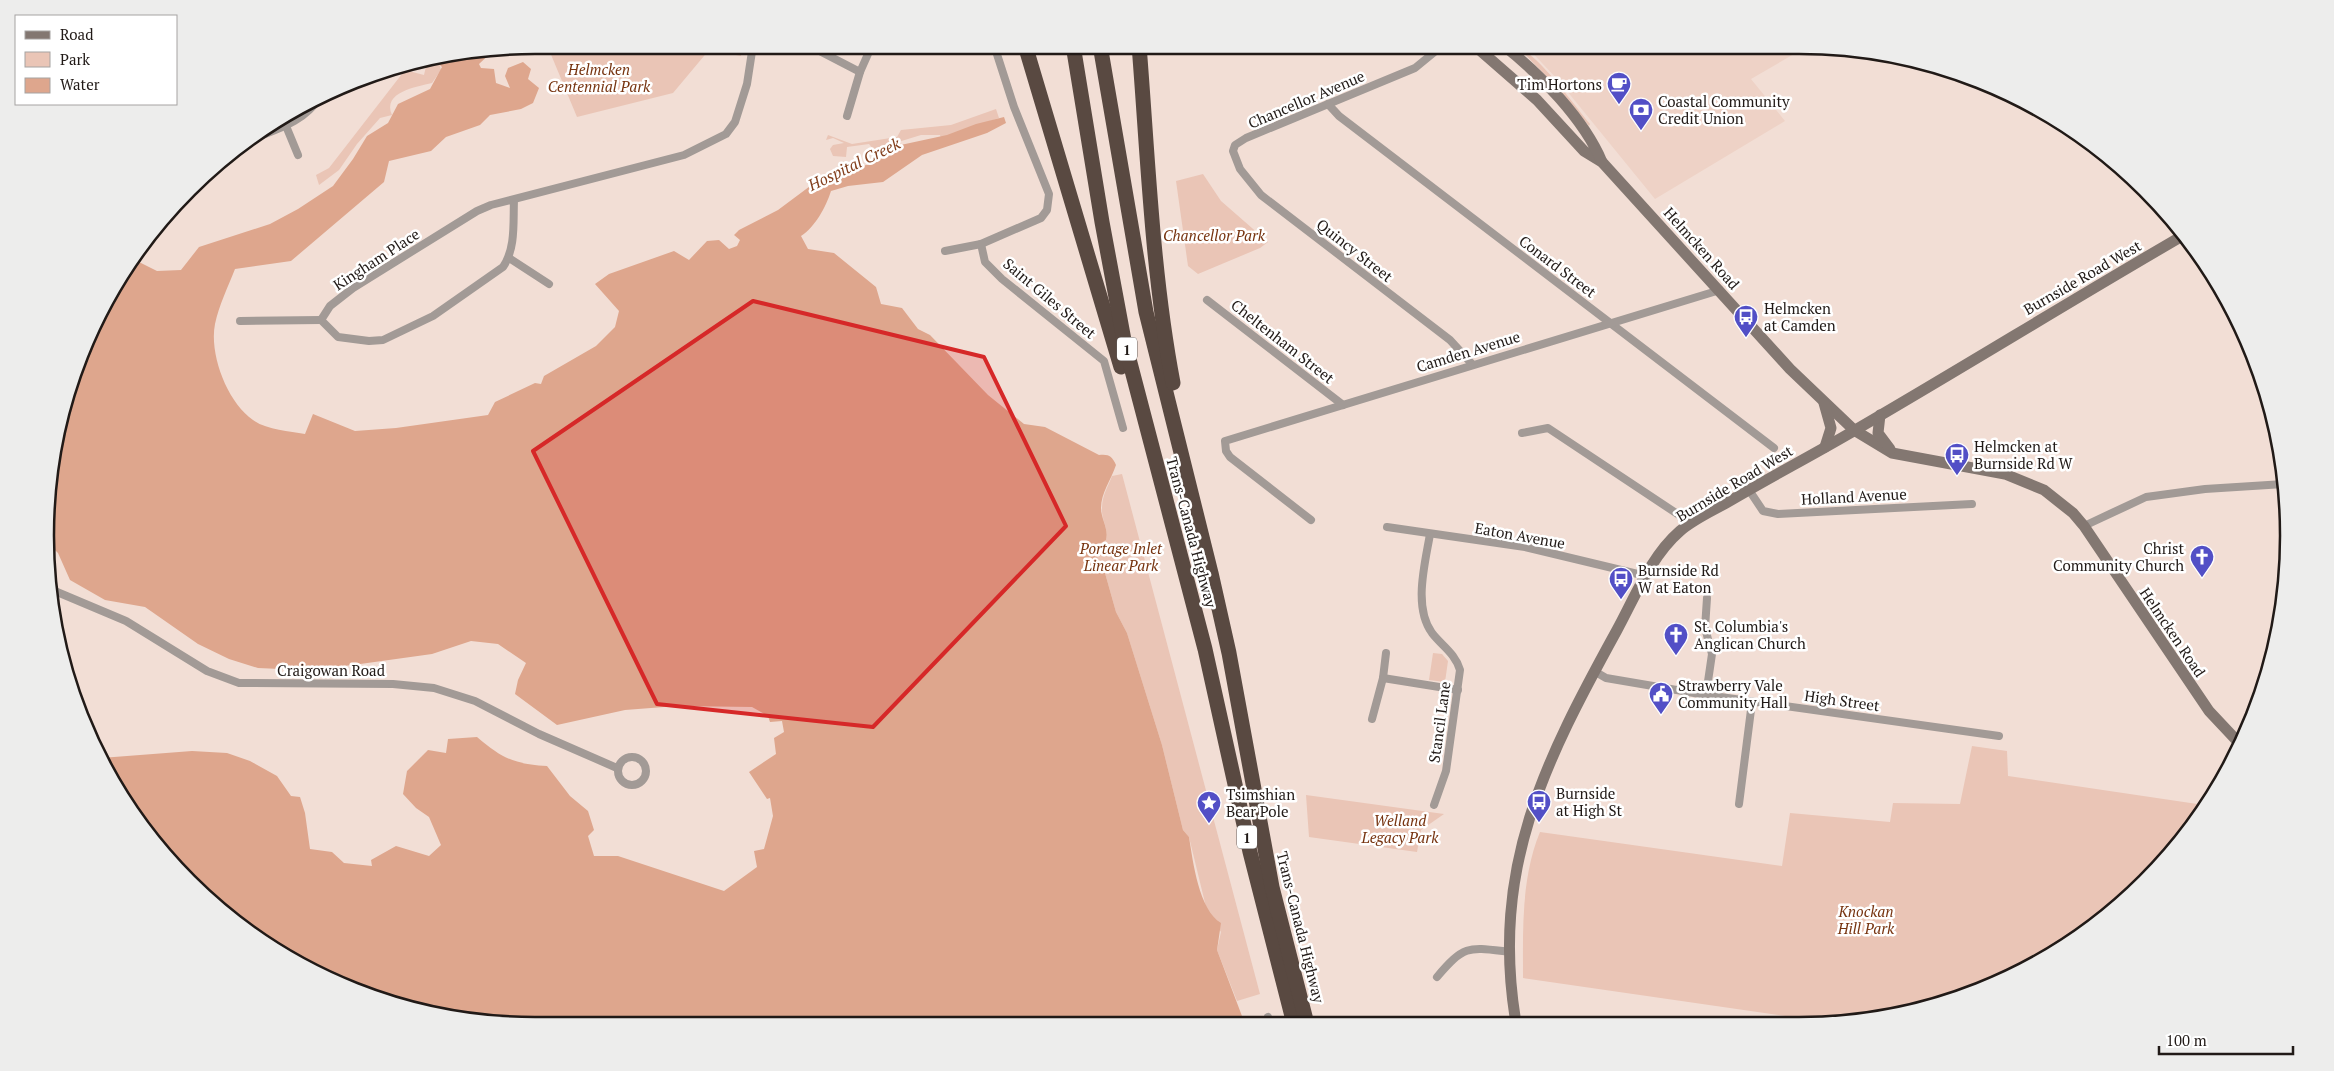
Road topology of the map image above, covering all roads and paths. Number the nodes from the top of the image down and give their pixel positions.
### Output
1 (752, 54) edge
2 (825, 54) edge
3 (868, 54) edge
4 (997, 54) edge
5 (1028, 54) edge
6 (1074, 54) edge
7 (1102, 54) edge
8 (1140, 54) edge
9 (1432, 54) edge
10 (1484, 54) edge
11 (1514, 54) edge
12 (860, 72) junction
13 (1328, 104) junction
14 (313, 108) edge
15 (847, 116) dead end
16 (286, 126) junction
17 (280, 127) edge
18 (1232, 151) joint
19 (298, 156) dead end
20 (1602, 162) junction
21 (514, 200) junction
22 (2178, 239) edge
23 (981, 244) junction
24 (945, 251) dead end
25 (509, 258) junction
26 (550, 284) dead end
27 (1720, 290) junction
28 (1207, 300) dead end
29 (322, 320) junction
30 (240, 321) dead end
31 (1610, 324) junction
32 (1472, 364) junction
33 (1824, 402) junction
34 (1343, 405) junction
35 (1880, 415) junction
36 (1122, 428) dead end
37 (1854, 430) junction
38 (1522, 433) dead end
39 (1825, 447) junction
40 (1774, 448) dead end
41 (1892, 452) junction
42 (2277, 484) edge
43 (1749, 490) junction
44 (1972, 504) dead end
45 (1311, 520) dead end
46 (1691, 523) junction
47 (2084, 526) junction
48 (1387, 527) dead end
49 (1430, 534) junction
50 (1211, 573) junction
51 (1646, 576) junction
52 (57, 592) edge
53 (1707, 598) dead end
54 (1205, 649) junction
55 (1386, 653) dead end
56 (1594, 671) junction
57 (1383, 678) junction
58 (1458, 690) junction
59 (1706, 695) junction
60 (1752, 702) junction
61 (1372, 719) dead end
62 (1999, 736) dead end
63 (2235, 739) edge
64 (618, 768) dead end
65 (1739, 804) dead end
66 (1434, 805) dead end
67 (1510, 952) junction
68 (1437, 977) dead end
69 (1292, 1017) edge
70 (1305, 1017) edge
71 (1515, 1017) edge

1 - 21 street, Kingham Place
2 - 12 street
3 - 12 street
4 - 23 street
5 - 54 highway
6 - 54 highway, Trans-Canada Highway / 1
7 - 50 highway, Trans-Canada Highway / 1
8 - 50 highway
9 - 13 street, Chancellor Avenue
10 - 20 main road, Helmcken Road
11 - 20 main road, Helmcken Road
12 - 15 street
13 - 18 street, Chancellor Avenue
13 - 31 street, Conard Street
14 - 16 street
16 - 17 street
16 - 19 street
18 - 32 street, Quincy Street
20 - 27 main road, Helmcken Road
21 - 25 street
21 - 29 street, Kingham Place
22 - 35 main road, Burnside Road West
23 - 24 street
23 - 36 street, Saint Giles Street
25 - 26 street
25 - 29 street
27 - 31 street, Camden Avenue
27 - 33 main road, Helmcken Road
28 - 34 street, Cheltenham Street
29 - 30 street
31 - 32 street, Camden Avenue
31 - 40 street, Conard Street
32 - 34 street, Camden Avenue
33 - 37 main road, Helmcken Road
33 - 39 main road
34 - 45 street, Camden Avenue
35 - 37 main road, Burnside Road West
35 - 41 main road
37 - 39 main road, Burnside Road West
37 - 41 main road, Helmcken Road
38 - 46 street
39 - 43 main road, Burnside Road West
41 - 47 main road, Helmcken Road
42 - 47 street
43 - 44 street, Holland Avenue
43 - 46 main road, Burnside Road West
46 - 51 main road, Burnside Road West
47 - 63 main road, Helmcken Road
48 - 49 street, Eaton Avenue
49 - 51 street, Eaton Avenue
49 - 58 street, Stancil Lane
50 - 70 highway, Trans-Canada Highway / 1
51 - 56 main road, Burnside Road West
52 - 64 street, Craigowan Road
53 - 59 street
54 - 69 highway, Trans-Canada Highway / 1
55 - 57 street
56 - 59 street, High Street
56 - 67 main road, Burnside Road West
57 - 58 street
57 - 61 street
58 - 66 street, Stancil Lane
59 - 60 street, High Street
60 - 62 street, High Street
60 - 65 street
67 - 68 street
67 - 71 main road, Burnside Road West

